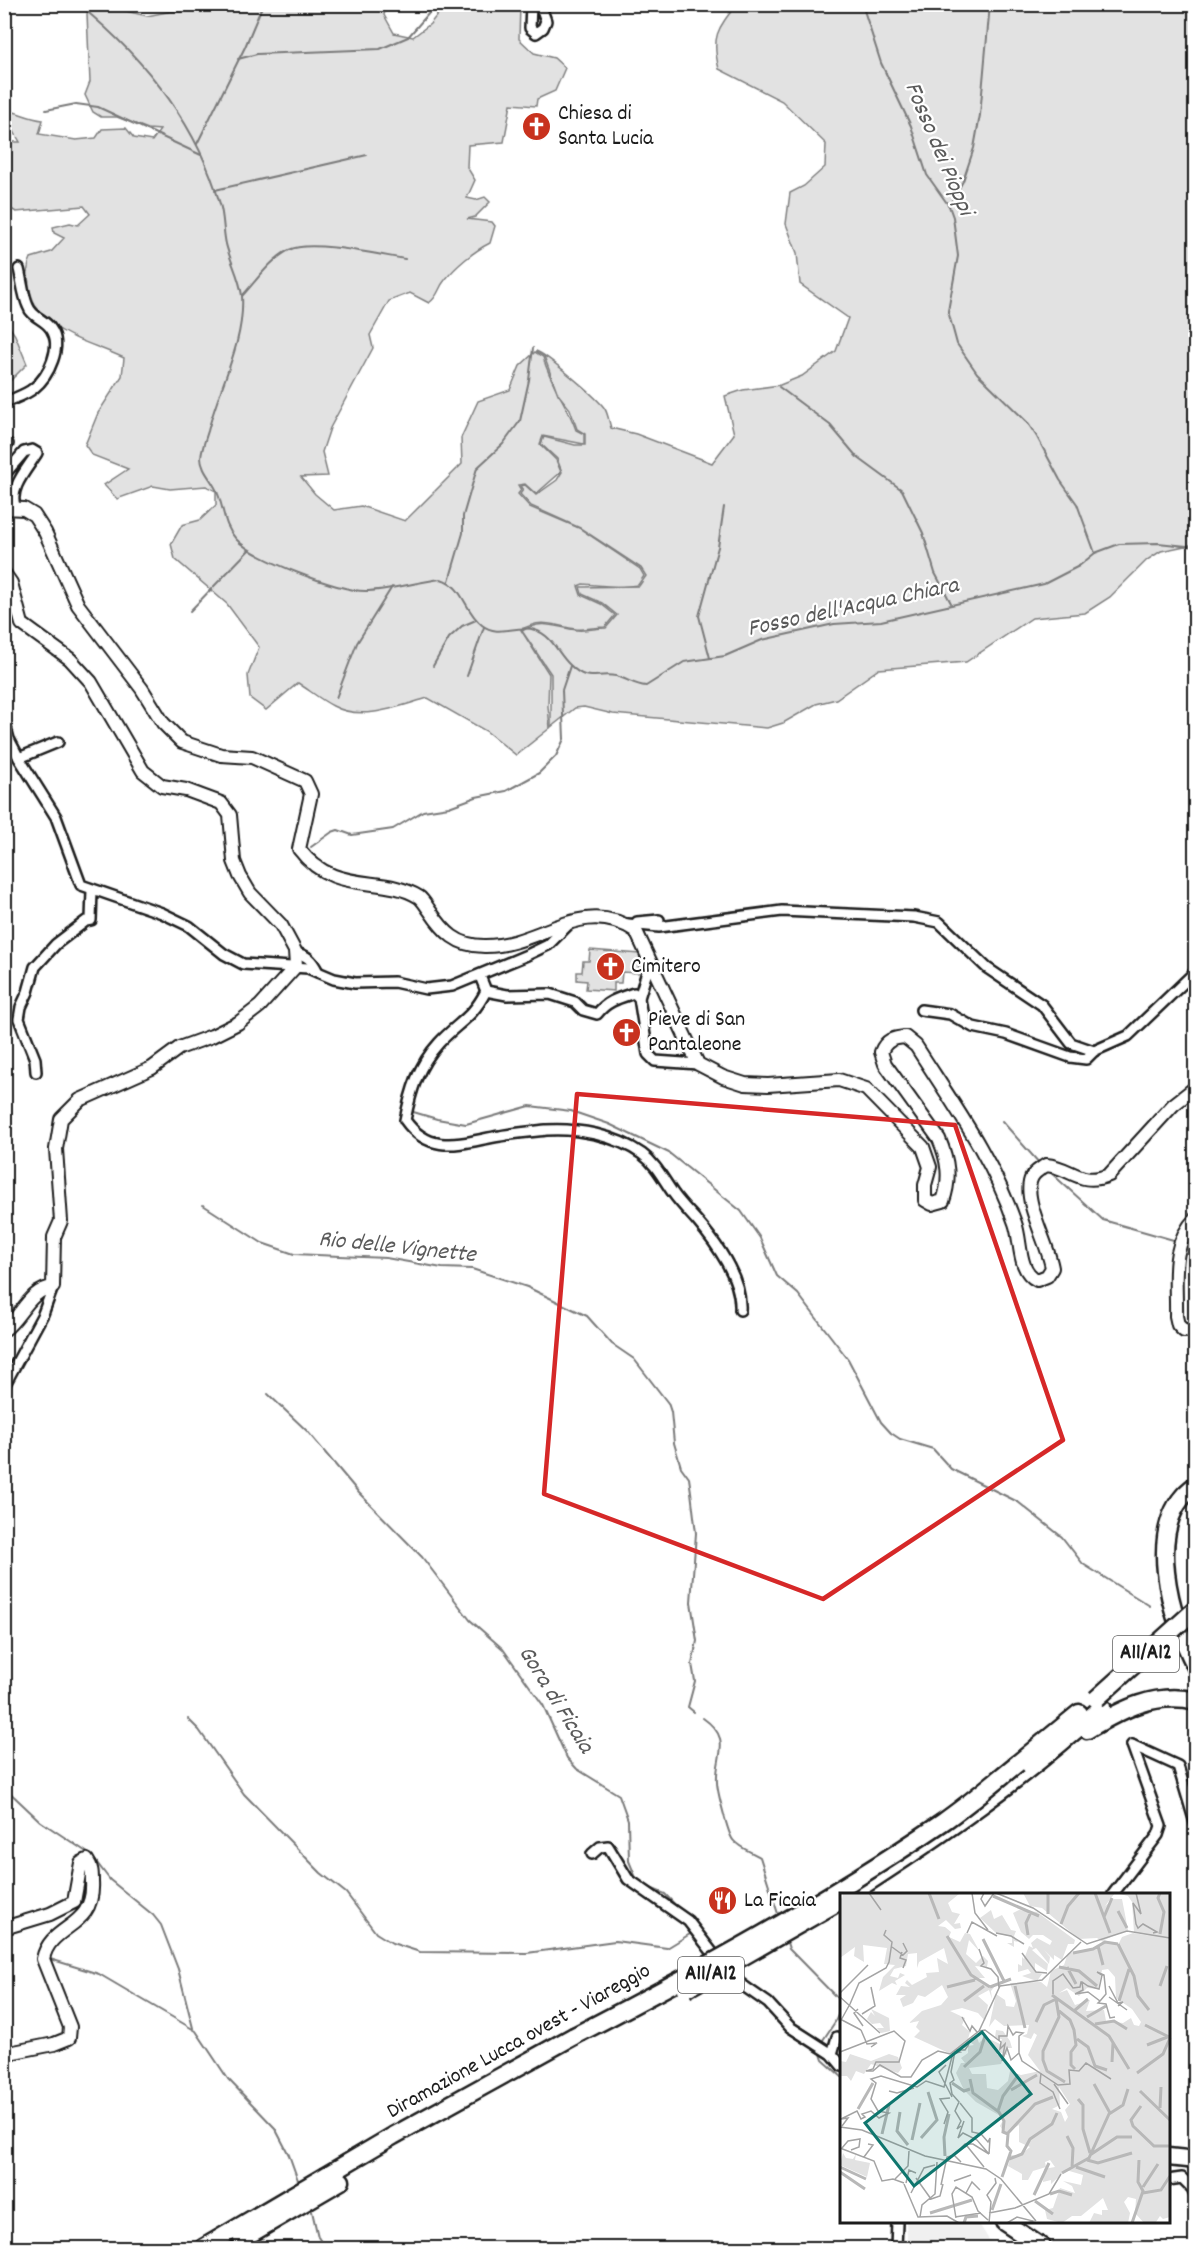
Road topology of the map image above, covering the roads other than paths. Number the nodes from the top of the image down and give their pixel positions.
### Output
1 (531, 4) edge
2 (541, 7) edge
3 (19, 269) dead end
4 (4, 403) edge
5 (4, 442) edge
6 (4, 448) edge
7 (4, 475) edge
8 (10, 508) edge
9 (4, 573) edge
10 (5, 724) edge
11 (58, 742) dead end
12 (19, 758) junction
13 (92, 890) junction
14 (572, 920) junction
15 (659, 920) dead end
16 (626, 924) junction
17 (296, 960) junction
18 (650, 962) junction
19 (1196, 971) edge
20 (480, 976) junction
21 (486, 991) junction
22 (639, 998) junction
23 (921, 1010) dead end
24 (1094, 1051) junction
25 (698, 1064) junction
26 (36, 1072) dead end
27 (1196, 1087) edge
28 (1196, 1218) edge
29 (53, 1287) junction
30 (740, 1310) dead end
31 (1196, 1329) edge
32 (4, 1330) edge
33 (4, 1386) edge
34 (1196, 1485) edge
35 (1171, 1594) junction
36 (1196, 1609) edge
37 (1196, 1623) edge
38 (1196, 1644) edge
39 (1196, 1667) edge
40 (1196, 1701) edge
41 (1099, 1703) junction
42 (1060, 1746) junction
43 (1023, 1767) junction
44 (1196, 1826) edge
45 (592, 1854) dead end
46 (852, 1893) edge
47 (1114, 1893) edge
48 (840, 1901) edge
49 (4, 1928) edge
50 (712, 1952) dead end
51 (732, 1978) dead end
52 (837, 2037) dead end
53 (576, 2041) junction
54 (824, 2049) junction
55 (4, 2054) edge
56 (840, 2064) edge
57 (396, 2141) junction
58 (1170, 2157) edge
59 (1196, 2160) edge
60 (1170, 2180) edge
61 (1196, 2196) edge
62 (1006, 2223) edge
63 (896, 2227) edge
64 (203, 2248) edge
65 (226, 2248) edge
66 (896, 2248) edge
67 (1043, 2248) edge

1 - 2 street
3 - 4 street
5 - 6 street
7 - 8 street
8 - 14 street
9 - 17 street
10 - 12 street
11 - 12 street
12 - 13 street
13 - 17 street
13 - 26 street
14 - 16 street
14 - 20 street
15 - 16 street
16 - 18 street
16 - 24 street
17 - 20 street
17 - 29 street
18 - 22 street
18 - 25 street
19 - 24 street
20 - 21 street
21 - 22 street
21 - 30 street
22 - 25 street
23 - 24 street
25 - 27 street
28 - 31 street
29 - 32 street
29 - 33 street
34 - 35 highway
35 - 38 highway
35 - 39 highway
36 - 41 highway, Diramazione Lucca ovest - Viareggio / A11/A12, bridge
37 - 41 highway, Diramazione Lucca ovest - Viareggio / A11/A12
40 - 42 highway
41 - 42 highway, Diramazione Lucca ovest - Viareggio / A11/A12
41 - 43 highway, Diramazione Lucca ovest - Viareggio / A11/A12
42 - 43 highway, Diramazione Lucca ovest - Viareggio / A11/A12
43 - 46 highway, Diramazione Lucca ovest - Viareggio / A11/A12
43 - 53 highway, Diramazione Lucca ovest - Viareggio / A11/A12, bridge
44 - 47 street
45 - 50 street
48 - 53 highway, Diramazione Lucca ovest - Viareggio / A11/A12, bridge
49 - 55 street
51 - 54 street
52 - 54 street
53 - 57 highway, Diramazione Lucca ovest - Viareggio / A11/A12
54 - 56 street
57 - 64 highway, Diramazione Lucca ovest - Viareggio / A11/A12
57 - 65 highway, Diramazione Lucca ovest - Viareggio / A11/A12
58 - 59 highway
60 - 61 street
62 - 67 highway
63 - 66 street

